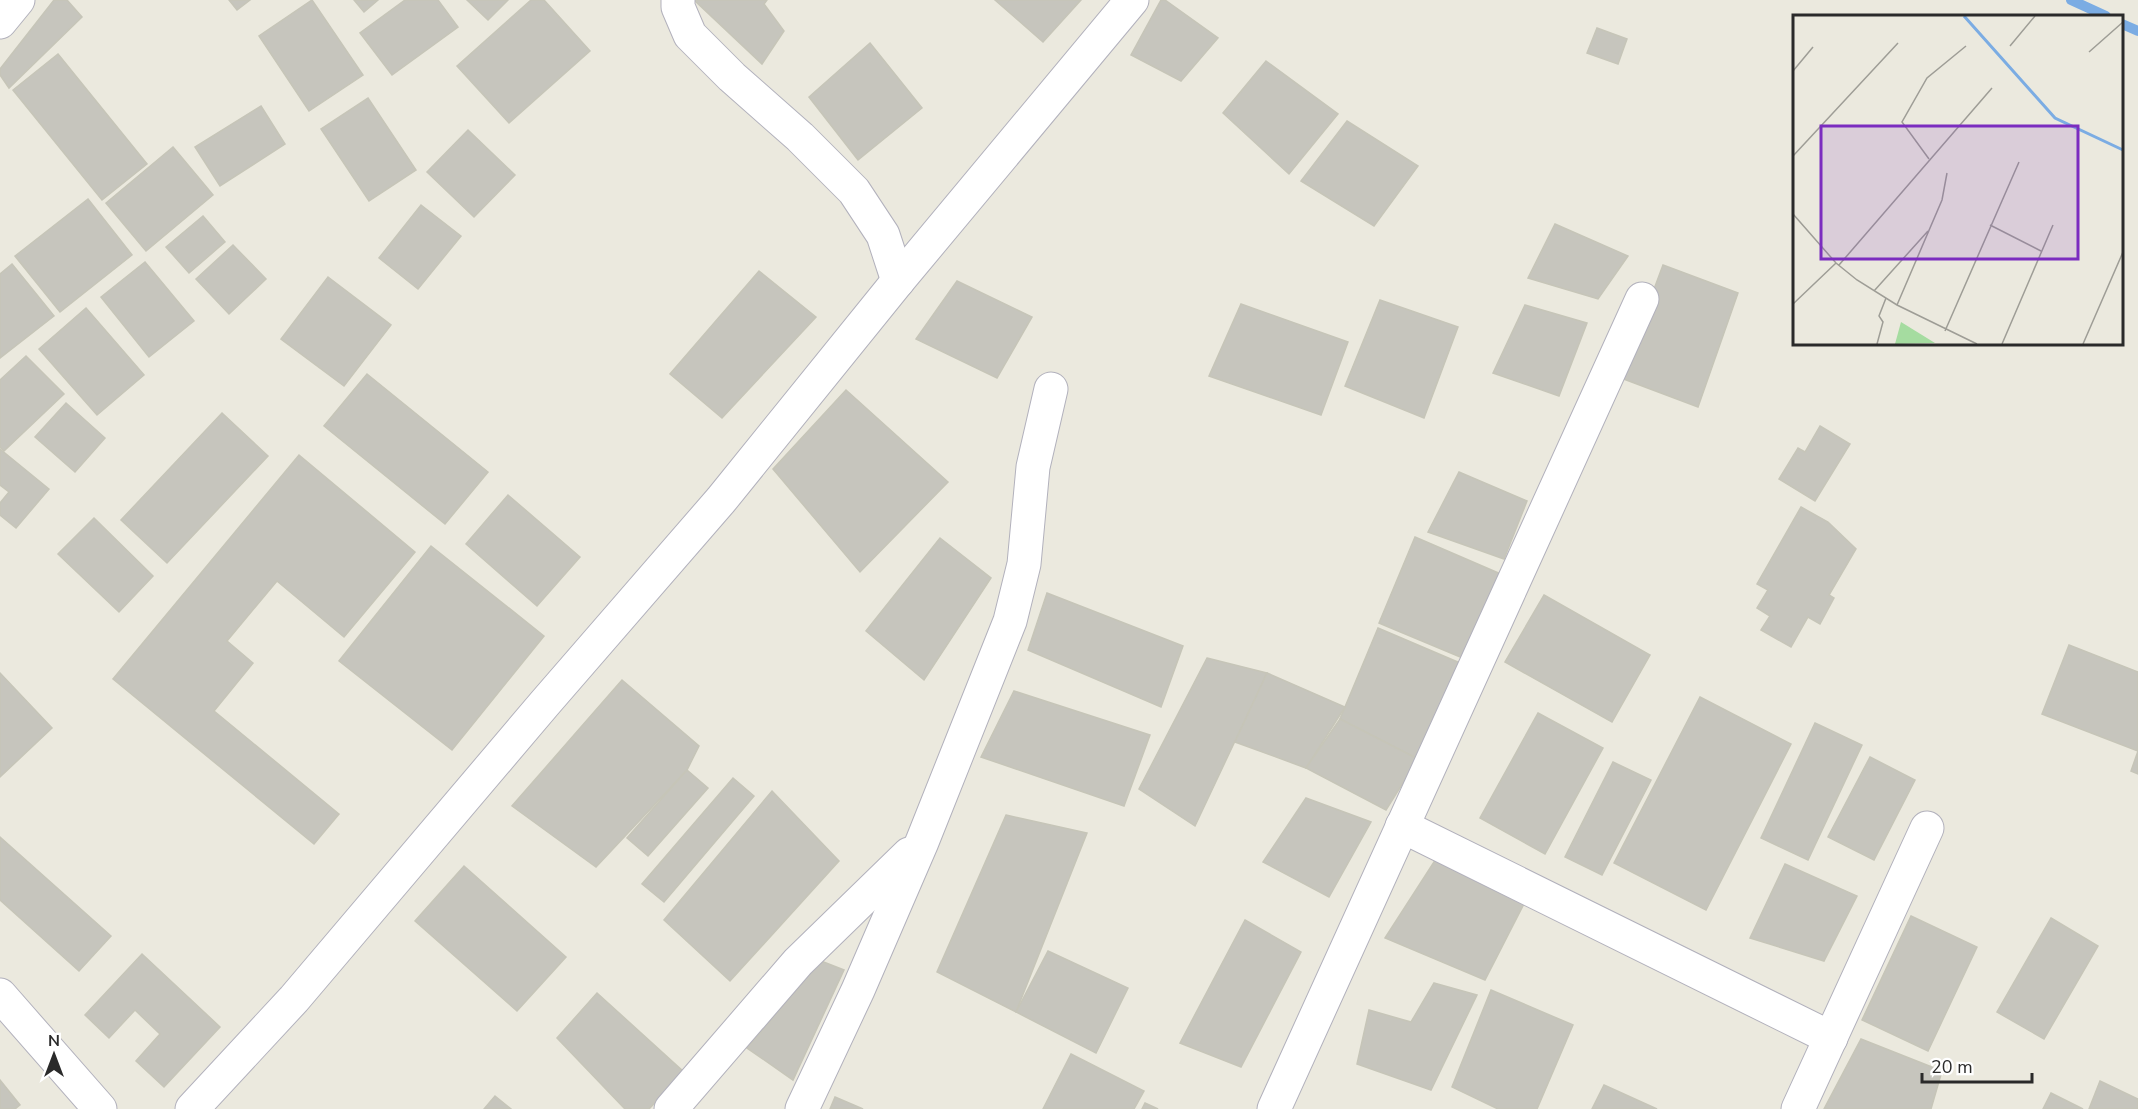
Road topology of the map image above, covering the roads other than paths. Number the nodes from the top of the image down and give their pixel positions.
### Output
1 (18, 0) edge
2 (678, 0) edge
3 (1131, 0) edge
4 (0, 22) edge
5 (898, 281) junction
6 (1642, 299) dead end
7 (1051, 389) dead end
8 (1402, 826) junction
9 (1927, 828) dead end
10 (921, 842) junction
11 (0, 995) edge
12 (1831, 1038) junction
13 (100, 1109) edge
14 (192, 1109) edge
15 (671, 1109) edge
16 (802, 1109) edge
17 (1274, 1109) edge
18 (1798, 1109) edge

1 - 4 street
2 - 5 street
3 - 5 street
5 - 14 street
6 - 8 street
7 - 10 street
8 - 12 street
8 - 17 street
9 - 12 street
10 - 15 street
10 - 16 street
11 - 13 street
12 - 18 street

